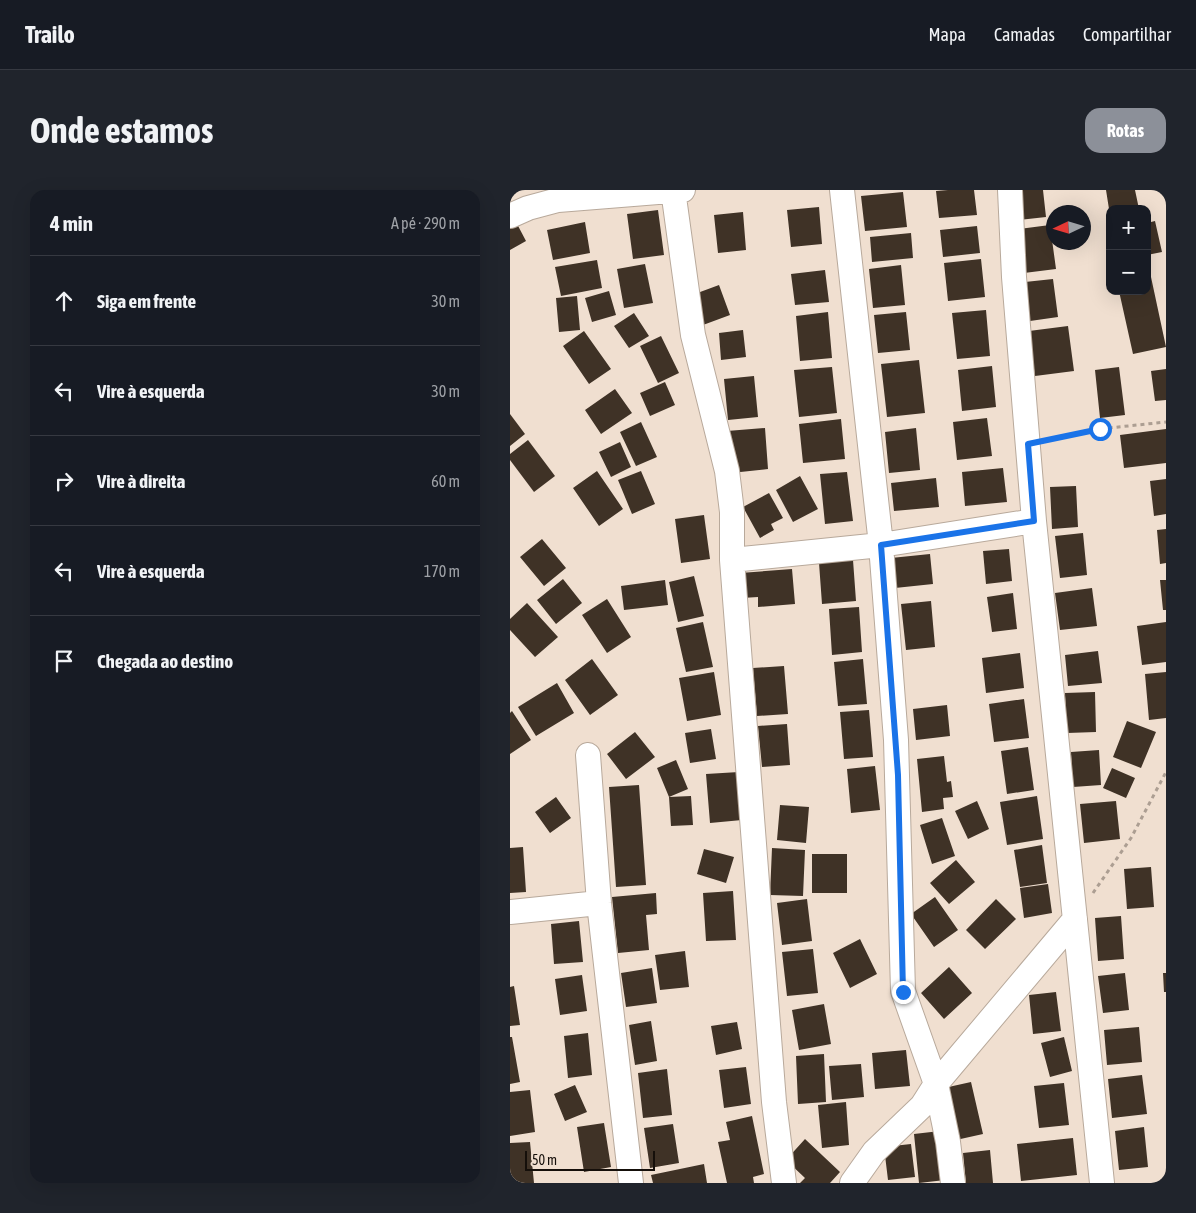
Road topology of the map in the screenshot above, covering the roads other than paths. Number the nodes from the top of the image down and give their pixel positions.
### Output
1 (673, 190) edge
2 (683, 190) edge
3 (842, 190) edge
4 (1010, 190) edge
5 (510, 216) edge
6 (1034, 521) junction
7 (881, 545) junction
8 (732, 560) junction
9 (588, 754) dead end
10 (599, 903) junction
11 (510, 912) edge
12 (1076, 919) junction
13 (936, 1084) junction
14 (631, 1183) edge
15 (784, 1183) edge
16 (852, 1183) edge
17 (953, 1183) edge
18 (1102, 1183) edge

1 - 2 street
1 - 5 street
1 - 8 street
3 - 7 street
4 - 6 street
6 - 7 street
6 - 12 street
7 - 8 street
7 - 13 street
8 - 15 street
9 - 10 street
10 - 11 street
10 - 14 street
12 - 13 street
12 - 18 street
13 - 16 street
13 - 17 street

